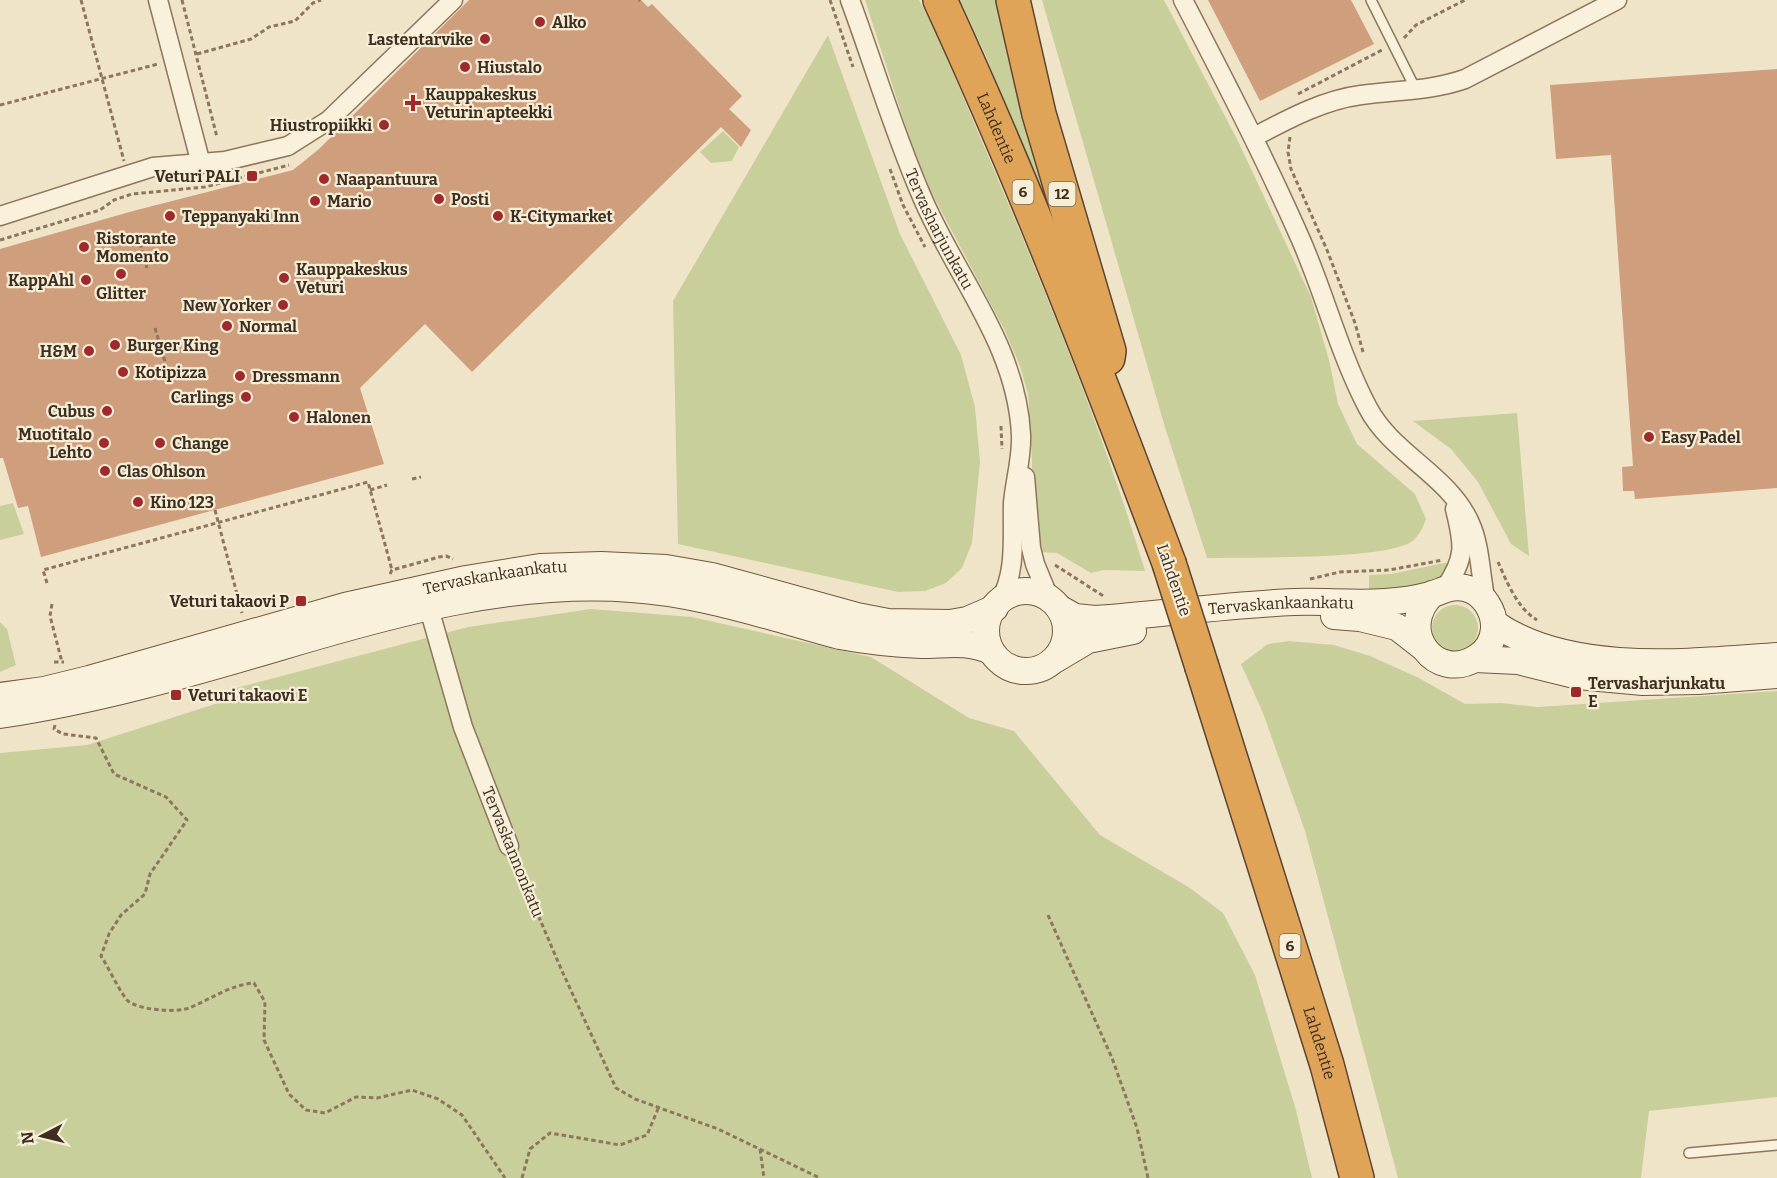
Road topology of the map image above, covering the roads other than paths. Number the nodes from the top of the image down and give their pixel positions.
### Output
1 (158, 0) edge
2 (453, 0) edge
3 (850, 0) edge
4 (940, 0) edge
5 (1013, 0) edge
6 (1183, 0) edge
7 (1371, 0) edge
8 (1617, 0) edge
9 (1416, 90) junction
10 (1254, 137) junction
11 (201, 164) junction
12 (0, 216) edge
13 (1102, 386) junction
14 (1020, 456) junction
15 (1444, 486) junction
16 (1439, 591) junction
17 (426, 597) junction
18 (1054, 603) junction
19 (997, 604) junction
20 (1490, 613) junction
21 (1424, 648) junction
22 (991, 651) junction
23 (1777, 656) edge
24 (1056, 659) junction
25 (1475, 659) junction
26 (1777, 675) edge
27 (0, 696) edge
28 (0, 716) edge
29 (509, 846) road end
30 (1777, 1145) edge
31 (1689, 1153) dead end
32 (1357, 1178) edge

1 - 11 street
2 - 11 street
3 - 14 street, Tervasharjunkatu
4 - 13 highway, Lahdentie / 6
5 - 13 highway, 12
6 - 10 street
7 - 9 lane
8 - 9 street
9 - 10 street
10 - 15 street
11 - 12 street
13 - 32 highway, Lahdentie / 6, bridge
14 - 18 street, Tervasharjunkatu
14 - 19 street, Tervasharjunkatu
15 - 16 street
15 - 20 street
16 - 18 street, Tervaskankaankatu
16 - 20 street
16 - 21 street
17 - 19 street, Tervaskankaankatu
17 - 22 street, Tervaskankaankatu
17 - 27 street, Tervaskankaankatu
17 - 28 street, Tervaskankaankatu
17 - 29 street, Tervaskannonkatu
18 - 19 street
18 - 24 street
19 - 22 street
20 - 23 street
20 - 25 street
21 - 24 street, Tervaskankaankatu
21 - 25 street
22 - 24 street
25 - 26 street
30 - 31 lane

